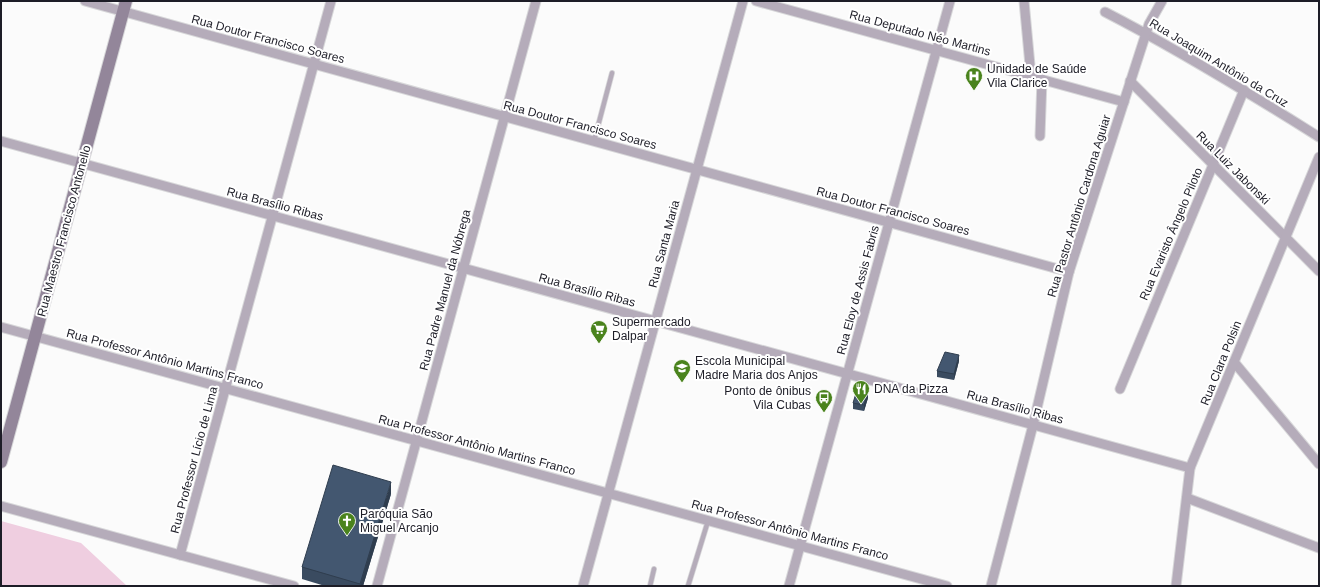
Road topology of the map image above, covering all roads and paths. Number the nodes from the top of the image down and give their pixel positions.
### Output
1 (85, 1) edge
2 (331, 1) edge
3 (536, 1) edge
4 (743, 1) edge
5 (756, 1) edge
6 (950, 1) edge
7 (1024, 1) edge
8 (1162, 1) edge
9 (125, 6) edge
10 (1105, 12) dead end
11 (1146, 33) junction
12 (936, 50) junction
13 (314, 64) junction
14 (612, 72) dead end
15 (1031, 76) junction
16 (1042, 79) junction
17 (1130, 81) junction
18 (1244, 90) junction
19 (1124, 102) junction
20 (504, 116) junction
21 (1040, 136) dead end
22 (1319, 137) edge
23 (1, 141) edge
24 (594, 141) junction
25 (1319, 157) edge
26 (82, 164) junction
27 (1213, 165) junction
28 (697, 169) junction
29 (273, 216) junction
30 (889, 222) junction
31 (1285, 237) junction
32 (463, 268) junction
33 (1319, 271) edge
34 (1069, 272) junction
35 (655, 321) junction
36 (1, 327) edge
37 (35, 336) junction
38 (1234, 362) junction
39 (847, 374) junction
40 (226, 388) junction
41 (1120, 388) dead end
42 (1033, 425) junction
43 (416, 441) junction
44 (1315, 453) edge
45 (1, 462) edge
46 (1319, 464) edge
47 (1190, 468) junction
48 (608, 493) junction
49 (1187, 498) junction
50 (1, 506) edge
51 (708, 521) junction
52 (800, 546) junction
53 (1319, 548) edge
54 (180, 555) junction
55 (654, 569) dead end
56 (294, 586) edge
57 (377, 586) edge
58 (583, 586) edge
59 (650, 586) edge
60 (688, 586) edge
61 (789, 586) edge
62 (948, 586) edge
63 (991, 586) edge
64 (1176, 586) edge

1 - 9 street, Rua Doutor Francisco Soares
2 - 13 street, Rua Professor Lício de Lima
3 - 20 street, Rua Padre Manuel da Nóbrega
4 - 28 street, Rua Santa Maria
5 - 12 street, Rua Deputado Néo Martins
6 - 12 street, Rua Eloy de Assis Fabris
7 - 15 street
8 - 11 street, Rua Pastor Antônio Cardona Aguiar
9 - 13 street, Rua Doutor Francisco Soares
9 - 26 street, Rua Maestro Francisco Antonello
10 - 11 street, Rua Joaquim Antônio da Cruz
11 - 17 street, Rua Pastor Antônio Cardona Aguiar
11 - 18 street, Rua Joaquim Antônio da Cruz
12 - 15 street, Rua Deputado Néo Martins
12 - 30 street, Rua Eloy de Assis Fabris
13 - 20 street, Rua Doutor Francisco Soares
13 - 29 street, Rua Professor Lício de Lima
14 - 24 lane
15 - 16 street, Rua Deputado Néo Martins
16 - 19 street, Rua Deputado Néo Martins
16 - 21 street
17 - 19 street, Rua Pastor Antônio Cardona Aguiar
17 - 27 street, Rua Luiz Jabonski
18 - 22 street, Rua Joaquim Antônio da Cruz
18 - 27 street, Rua Evaristo Ângelo Piloto
19 - 34 street, Rua Pastor Antônio Cardona Aguiar
20 - 24 street, Rua Doutor Francisco Soares
20 - 32 street, Rua Padre Manuel da Nóbrega
23 - 26 street, Rua Brasílio Ribas
24 - 28 street, Rua Doutor Francisco Soares
25 - 31 street, Rua Clara Polsin
26 - 29 street, Rua Brasílio Ribas
26 - 37 street, Rua Maestro Francisco Antonello
27 - 31 street, Rua Luiz Jabonski
27 - 41 street, Rua Evaristo Ângelo Piloto
28 - 30 street, Rua Doutor Francisco Soares
28 - 35 street, Rua Santa Maria
29 - 32 street, Rua Brasílio Ribas
29 - 40 street, Rua Professor Lício de Lima
30 - 34 street, Rua Doutor Francisco Soares
30 - 39 street, Rua Eloy de Assis Fabris
31 - 33 street, Rua Luiz Jabonski
31 - 38 street, Rua Clara Polsin
32 - 35 street, Rua Brasílio Ribas
32 - 43 street, Rua Padre Manuel da Nóbrega
34 - 42 street, Rua Pastor Antônio Cardona Aguiar
35 - 39 street, Rua Brasílio Ribas
35 - 48 street, Rua Santa Maria
36 - 37 street, Rua Professor Antônio Martins Franco
37 - 40 street, Rua Professor Antônio Martins Franco
37 - 45 street, Rua Maestro Francisco Antonello
38 - 44 street
38 - 47 street, Rua Clara Polsin
39 - 42 street, Rua Brasílio Ribas
39 - 52 street, Rua Eloy de Assis Fabris
40 - 43 street, Rua Professor Antônio Martins Franco
40 - 54 street, Rua Professor Lício de Lima
42 - 47 street, Rua Brasílio Ribas
42 - 63 street, Rua Pastor Antônio Cardona Aguiar
43 - 48 street, Rua Professor Antônio Martins Franco
43 - 57 street, Rua Padre Manuel da Nóbrega
44 - 46 street
47 - 49 street, Rua Clara Polsin
48 - 51 street, Rua Professor Antônio Martins Franco
48 - 58 street, Rua Santa Maria
49 - 53 street
49 - 64 street, Rua Clara Polsin
50 - 54 street
51 - 52 street, Rua Professor Antônio Martins Franco
51 - 60 lane
52 - 61 street, Rua Eloy de Assis Fabris
52 - 62 street, Rua Professor Antônio Martins Franco
54 - 56 street
55 - 59 lane

